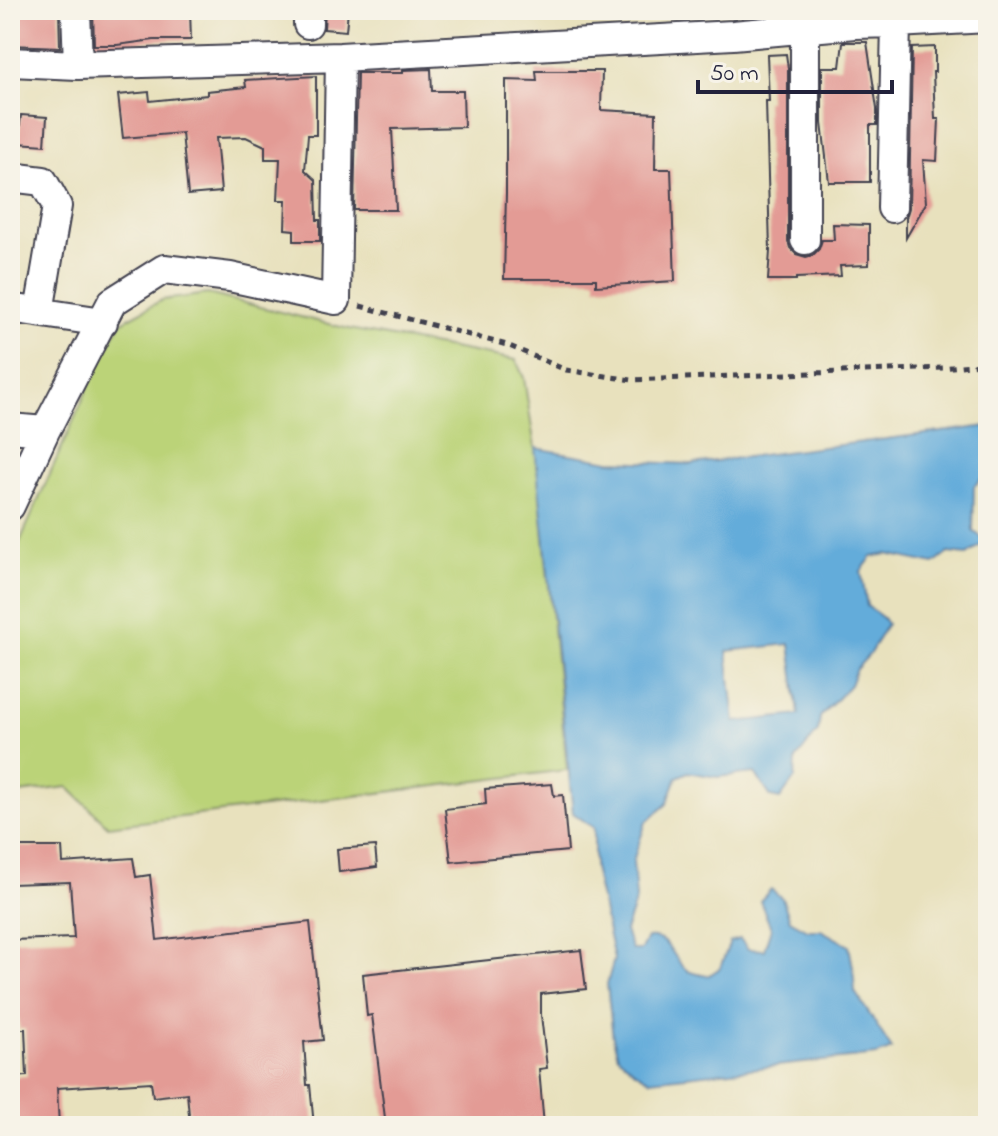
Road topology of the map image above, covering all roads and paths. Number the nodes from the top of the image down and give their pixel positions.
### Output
1 (76, 10) edge
2 (855, 17) edge
3 (988, 18) edge
4 (733, 23) edge
5 (896, 23) junction
6 (805, 28) junction
7 (340, 57) junction
8 (10, 62) edge
9 (78, 65) junction
10 (10, 177) edge
11 (892, 208) dead end
12 (805, 240) dead end
13 (336, 300) junction
14 (10, 308) edge
15 (39, 312) junction
16 (103, 322) junction
17 (988, 363) edge
18 (10, 428) edge
19 (45, 431) junction
20 (10, 506) edge

1 - 9 street
2 - 5 street
2 - 6 street
3 - 5 street
4 - 6 street
4 - 7 street
5 - 11 street
6 - 12 street
7 - 9 street
7 - 13 street
8 - 9 street
10 - 15 street
13 - 16 street
13 - 17 path
14 - 15 street
15 - 16 street
16 - 19 street
18 - 19 street
19 - 20 street

